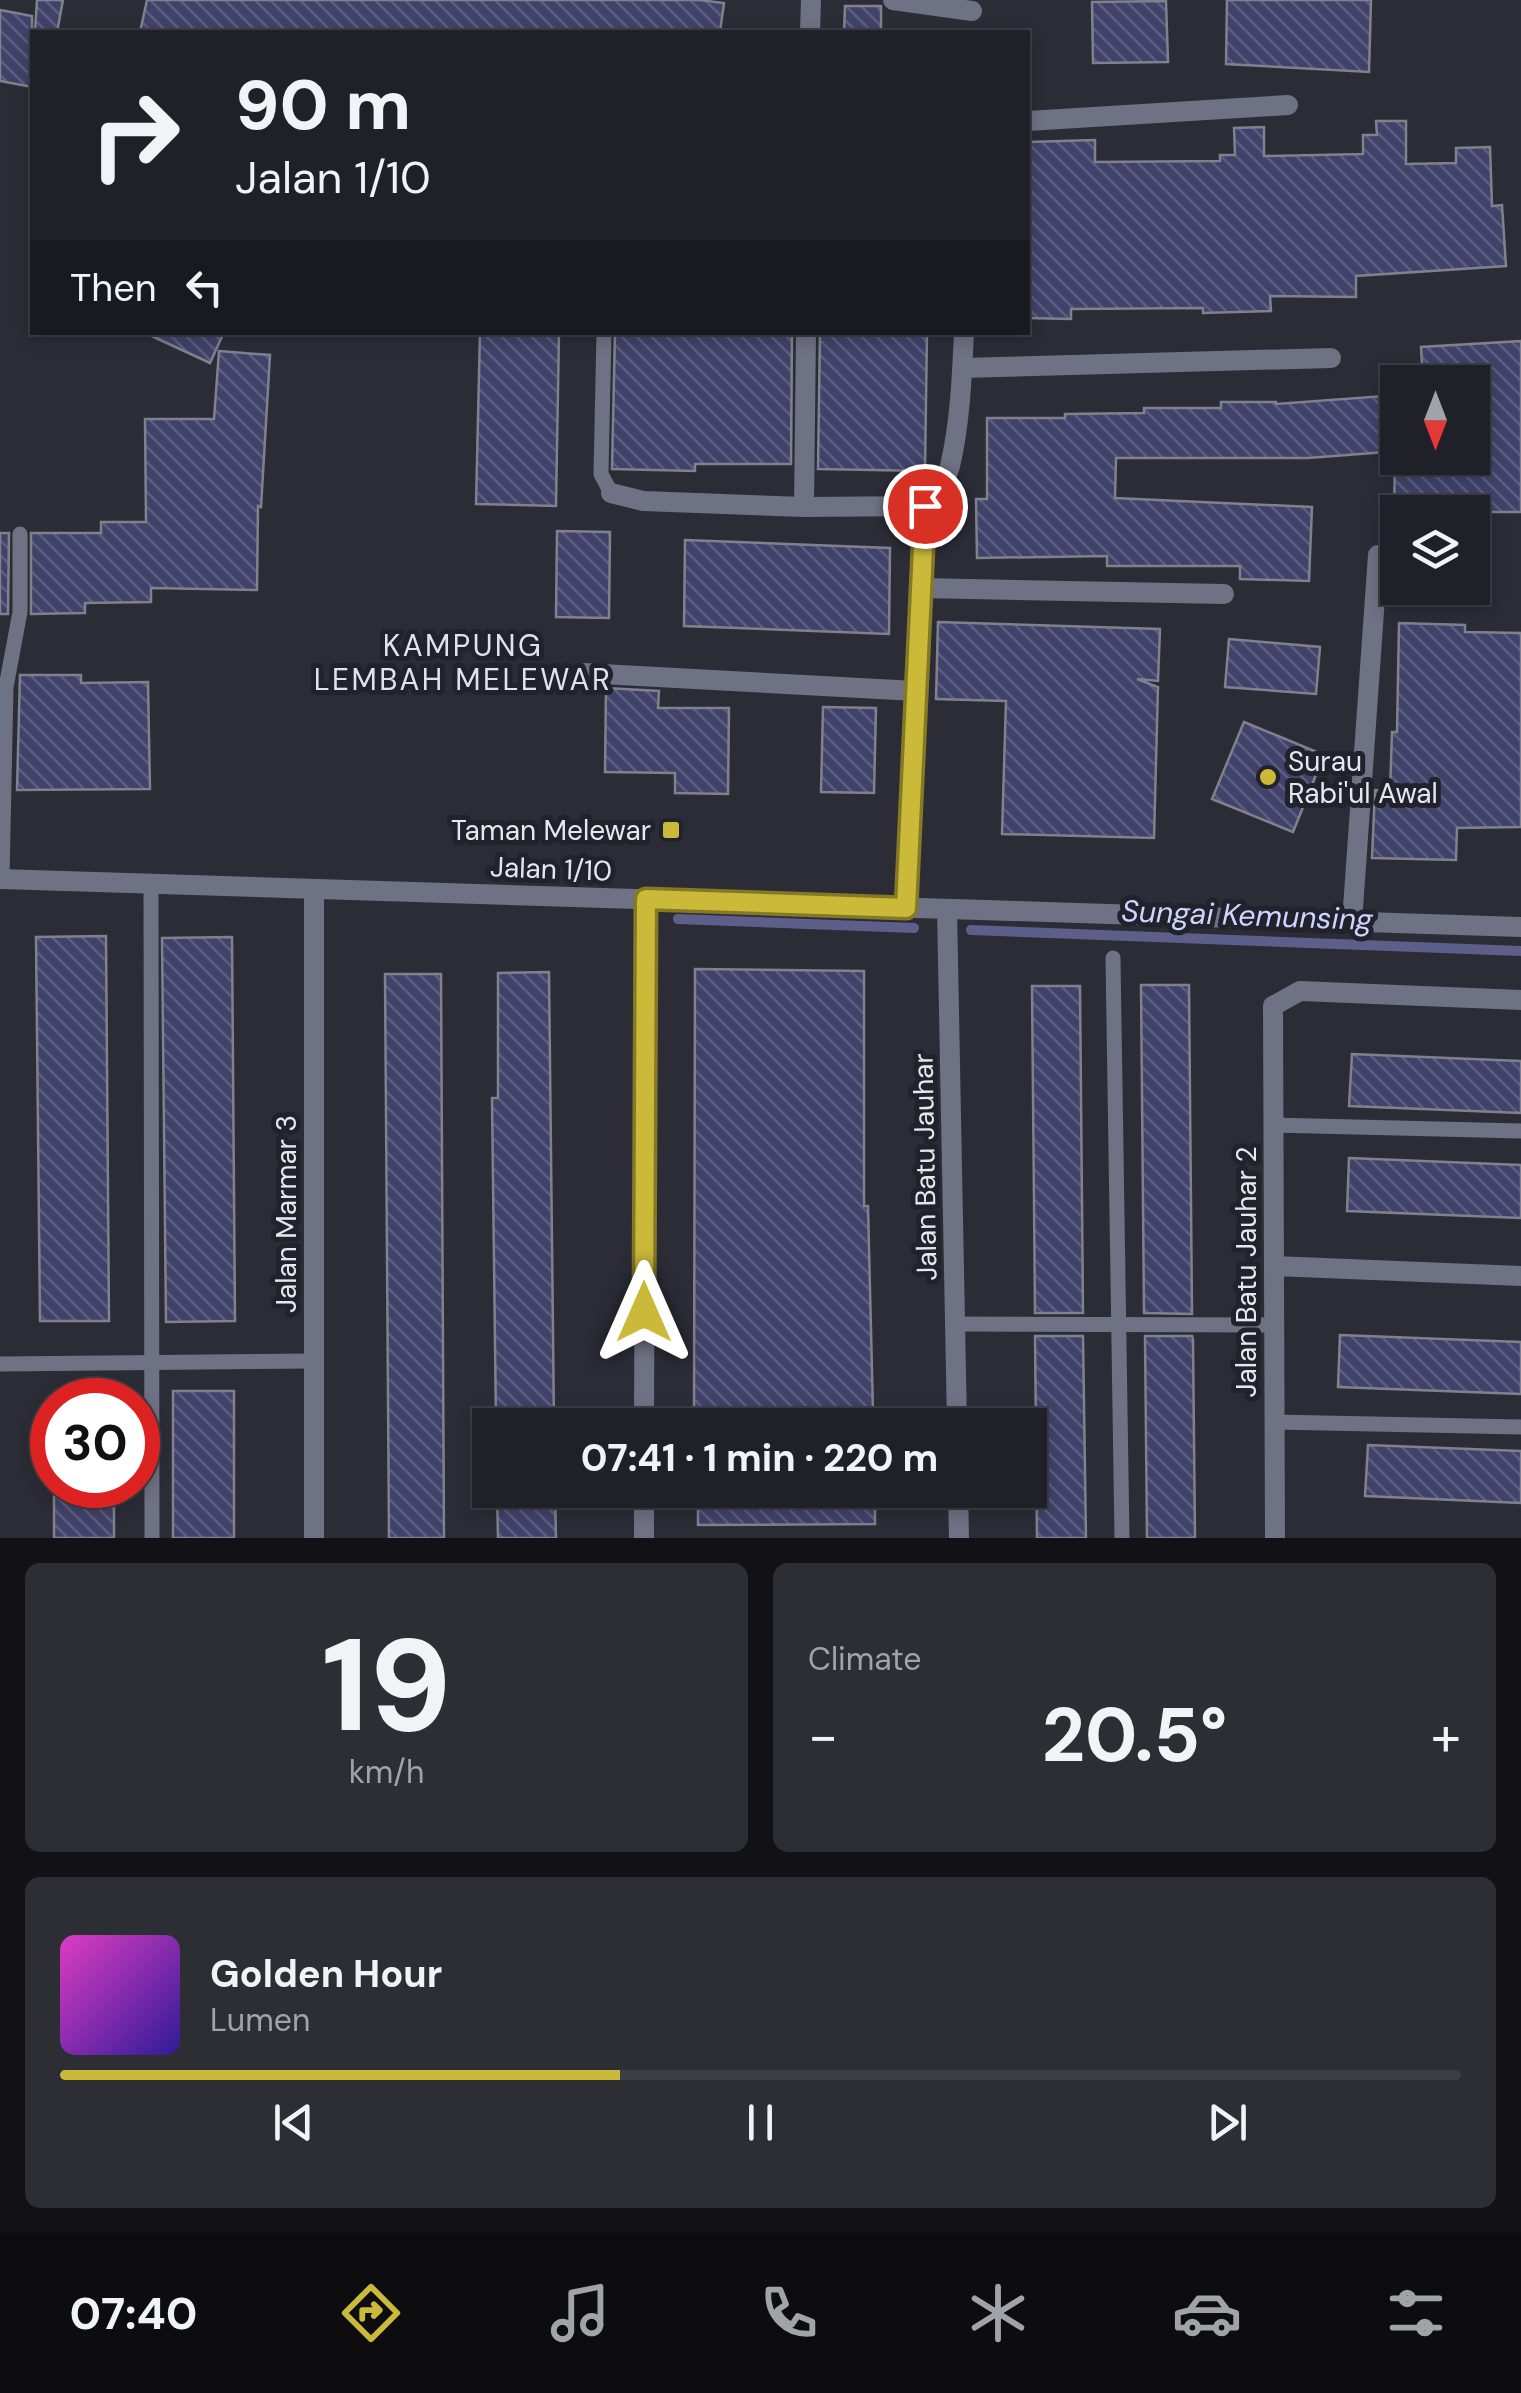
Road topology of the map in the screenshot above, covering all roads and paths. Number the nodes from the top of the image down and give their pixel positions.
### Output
1 (811, 0) edge
2 (893, 0) edge
3 (972, 5) edge
4 (810, 30) edge
5 (1288, 105) dead end
6 (1030, 121) edge
7 (604, 335) edge
8 (806, 335) edge
9 (964, 335) edge
10 (1331, 358) dead end
11 (963, 368) junction
12 (611, 493) joint
13 (925, 506) junction
14 (804, 507) junction
15 (20, 534) dead end
16 (1378, 555) dead end
17 (921, 588) junction
18 (1224, 594) dead end
19 (583, 673) dead end
20 (916, 691) junction
21 (1, 879) edge
22 (151, 884) junction
23 (314, 889) junction
24 (646, 899) junction
25 (906, 908) junction
26 (947, 909) junction
27 (1352, 922) junction
28 (1521, 927) edge
29 (1113, 958) dead end
30 (1521, 1000) edge
31 (1272, 1125) junction
32 (1521, 1131) edge
33 (1274, 1266) junction
34 (1521, 1276) edge
35 (955, 1324) junction
36 (1118, 1326) junction
37 (1274, 1326) junction
38 (153, 1362) junction
39 (314, 1362) junction
40 (0, 1364) edge
41 (644, 1408) edge
42 (957, 1408) edge
43 (1274, 1422) junction
44 (1521, 1427) edge
45 (644, 1508) edge
46 (958, 1508) edge
47 (152, 1538) edge
48 (314, 1538) edge
49 (644, 1538) edge
50 (959, 1538) edge
51 (1122, 1538) edge
52 (1275, 1538) edge

1 - 4 street
2 - 3 street
5 - 6 street
7 - 12 lane
8 - 14 street
9 - 11 street
10 - 11 street
11 - 13 street
12 - 14 street
13 - 14 street
13 - 17 street
15 - 21 lane
16 - 27 street
17 - 18 street
17 - 20 street
19 - 20 street
20 - 25 street
21 - 22 street, Jalan 1/10
22 - 23 street, Jalan 1/10
22 - 38 lane
23 - 24 street, Jalan 1/10
23 - 39 street, Jalan Marmar 3
24 - 25 street, Jalan 1/10
24 - 41 street
25 - 26 street, Jalan 1/10
26 - 27 street, Jalan 1/10
26 - 35 street, Jalan Batu Jauhar
27 - 28 street, Jalan 1/10
29 - 36 lane
30 - 31 street, Jalan Batu Jauhar 2
31 - 32 lane
31 - 33 street, Jalan Batu Jauhar 2
33 - 34 street
33 - 37 street, Jalan Batu Jauhar 2
35 - 36 lane
35 - 42 street, Jalan Batu Jauhar
36 - 37 lane
36 - 51 lane
37 - 43 street, Jalan Batu Jauhar 2
38 - 39 lane
38 - 40 lane
38 - 47 lane
39 - 48 street, Jalan Marmar 3
43 - 44 lane
43 - 52 street, Jalan Batu Jauhar 2
45 - 49 street
46 - 50 street

